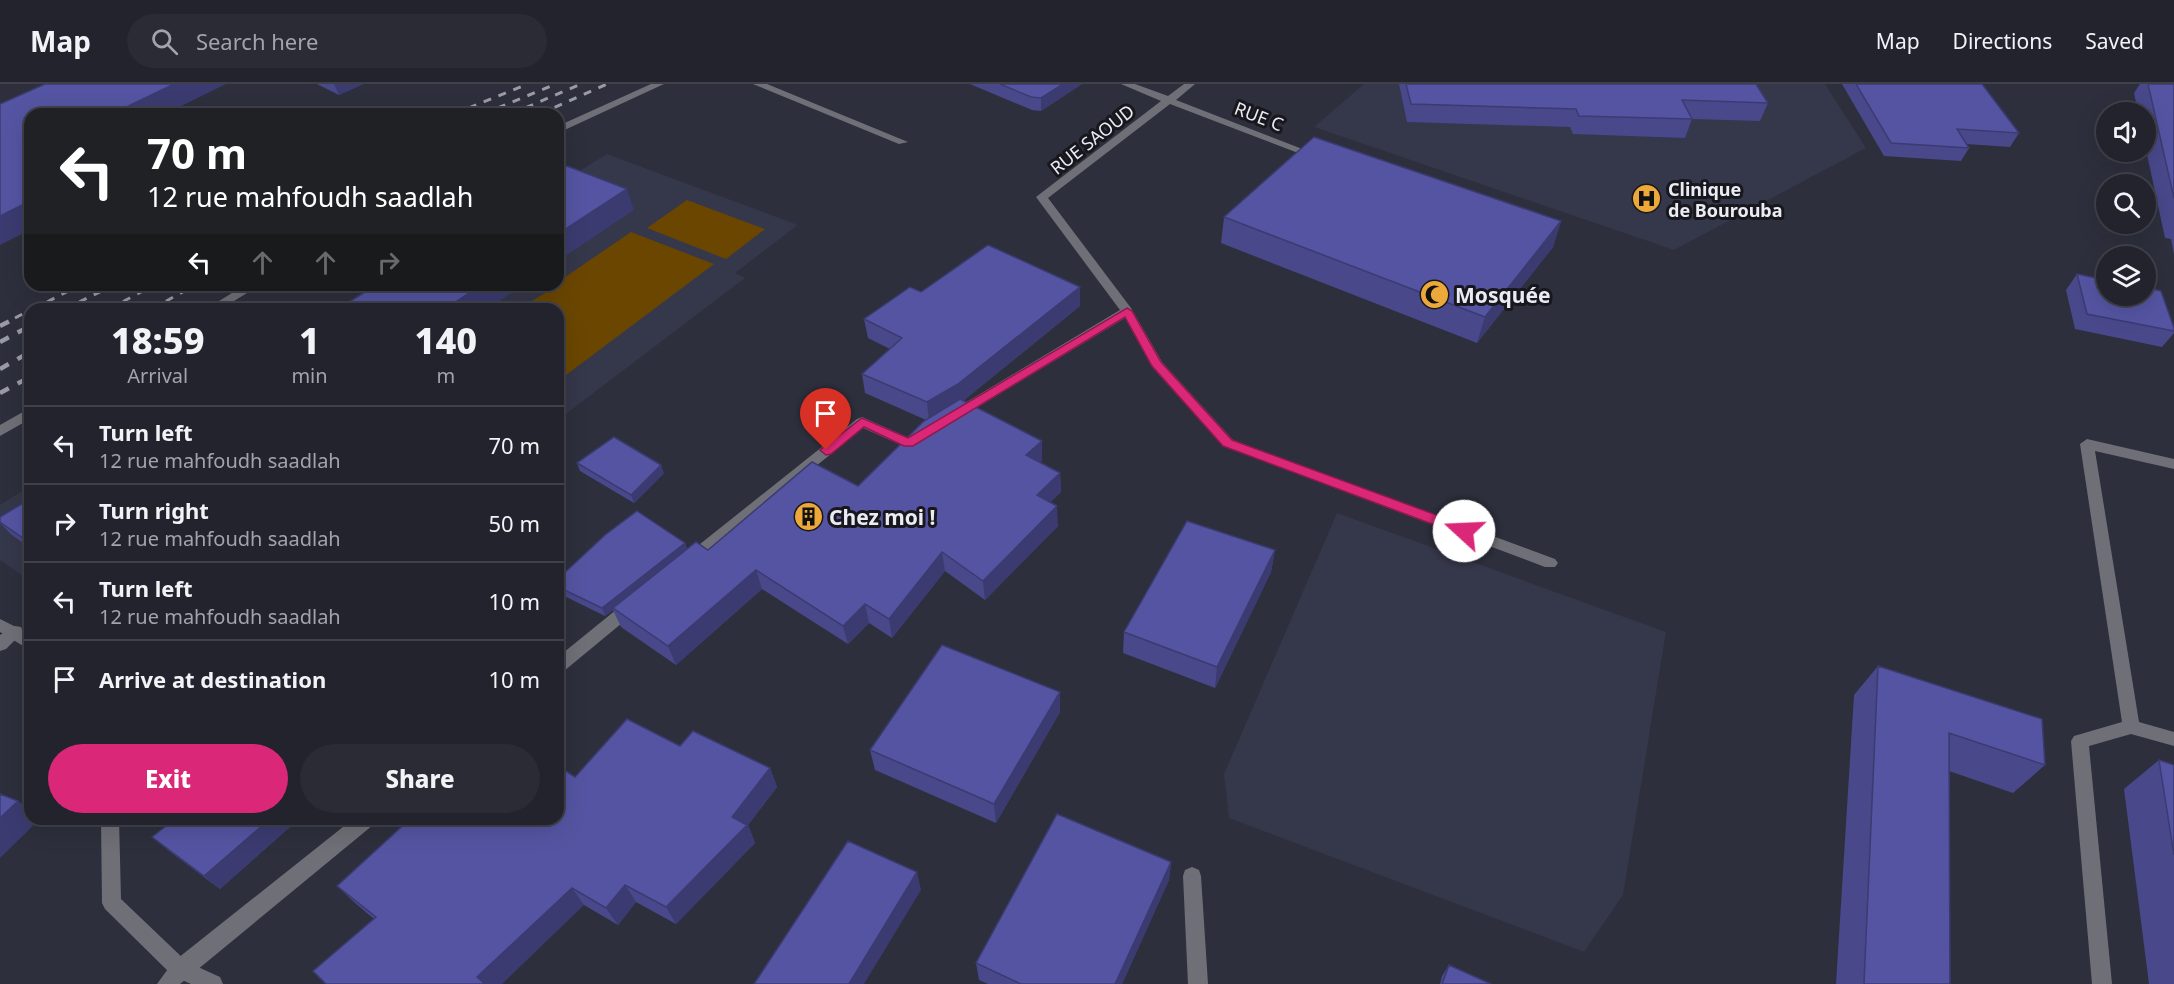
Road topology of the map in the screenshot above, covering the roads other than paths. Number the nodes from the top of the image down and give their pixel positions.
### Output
1 (659, 84) edge
2 (758, 84) edge
3 (1126, 84) edge
4 (1190, 84) edge
5 (1169, 100) junction
6 (564, 127) edge
7 (903, 142) dead end
8 (1324, 159) edge
9 (244, 291) edge
10 (222, 303) edge
11 (1127, 311) junction
12 (24, 417) edge
13 (0, 431) edge
14 (2174, 464) edge
15 (1550, 562) dead end
16 (678, 570) edge
17 (641, 599) edge
18 (8, 629) edge
19 (24, 639) edge
20 (0, 644) edge
21 (564, 661) edge
22 (2131, 727) junction
23 (2174, 739) edge
24 (110, 825) edge
25 (360, 825) edge
26 (1192, 876) dead end
27 (174, 976) edge
28 (213, 984) edge
29 (1198, 984) edge
30 (2102, 984) edge

1 - 6 street
2 - 7 street
3 - 5 street, RUE C
4 - 5 street, RUE SAOUD
5 - 8 street, RUE C
5 - 11 street, RUE SAOUD
9 - 10 street
11 - 15 street
11 - 16 street
12 - 13 street
14 - 22 street
17 - 21 street
18 - 19 street
18 - 20 street
22 - 23 street
22 - 30 street
24 - 27 street
25 - 27 street
26 - 29 street
27 - 28 street

